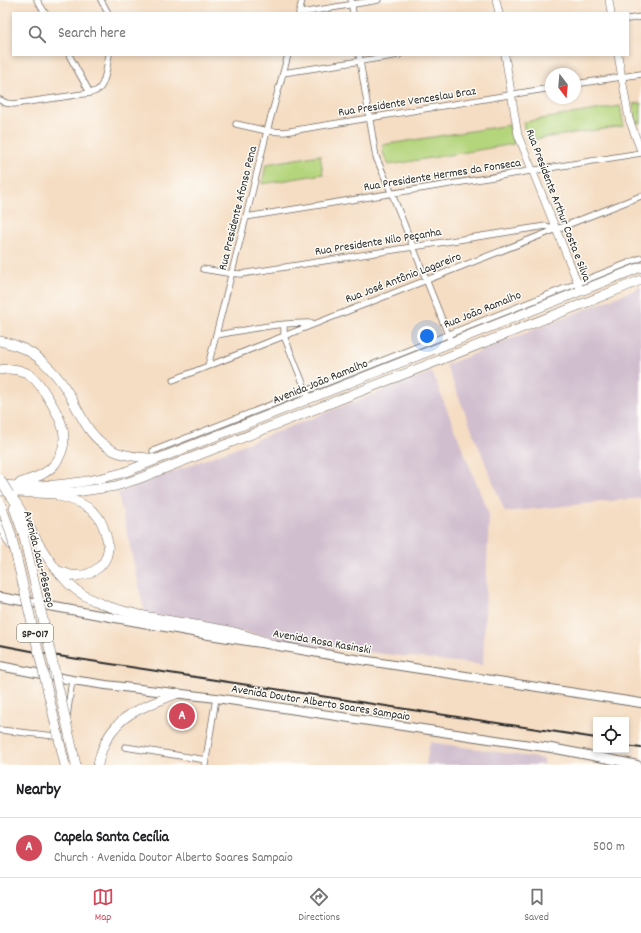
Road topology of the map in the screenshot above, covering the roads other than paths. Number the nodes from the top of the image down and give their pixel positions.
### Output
1 (37, 0) edge
2 (101, 0) edge
3 (302, 0) edge
4 (378, 0) edge
5 (496, 0) edge
6 (609, 0) edge
7 (351, 2) edge
8 (44, 12) edge
9 (107, 12) edge
10 (300, 12) edge
11 (305, 12) edge
12 (353, 12) edge
13 (499, 12) edge
14 (611, 12) edge
15 (641, 17) edge
16 (629, 19) edge
17 (70, 56) edge
18 (109, 56) edge
19 (288, 56) edge
20 (386, 56) edge
21 (505, 56) edge
22 (618, 56) edge
23 (360, 58) edge
24 (283, 73) junction
25 (641, 74) edge
26 (622, 77) junction
27 (581, 83) edge
28 (545, 89) edge
29 (93, 92) junction
30 (512, 95) junction
31 (0, 100) edge
32 (369, 118) junction
33 (236, 124) dead end
34 (267, 131) junction
35 (641, 152) edge
36 (533, 171) junction
37 (392, 194) junction
38 (641, 196) edge
39 (246, 217) junction
40 (527, 229) junction
41 (556, 229) junction
42 (529, 239) junction
43 (413, 247) junction
44 (641, 258) edge
45 (641, 267) edge
46 (204, 269) dead end
47 (232, 274) junction
48 (641, 277) edge
49 (426, 280) junction
50 (641, 280) edge
51 (579, 287) junction
52 (622, 287) junction
53 (590, 301) junction
54 (284, 324) junction
55 (315, 324) junction
56 (216, 335) junction
57 (284, 336) junction
58 (449, 339) junction
59 (0, 341) edge
60 (208, 366) junction
61 (0, 370) edge
62 (173, 380) dead end
63 (308, 394) junction
64 (155, 455) junction
65 (0, 479) edge
66 (0, 485) edge
67 (7, 490) edge
68 (54, 494) junction
69 (0, 502) edge
70 (0, 525) edge
71 (16, 553) junction
72 (57, 570) junction
73 (0, 597) edge
74 (273, 645) junction
75 (0, 666) edge
76 (72, 680) junction
77 (178, 693) junction
78 (216, 698) junction
79 (641, 703) edge
80 (0, 730) edge
81 (64, 737) junction
82 (125, 747) dead end
83 (206, 762) edge
84 (61, 765) edge
85 (65, 765) edge
86 (76, 765) edge
87 (98, 765) edge
88 (637, 765) edge

1 - 8 street
2 - 9 street
3 - 10 street
4 - 7 street
5 - 13 street
6 - 14 street
7 - 11 street
7 - 12 street
15 - 16 street
17 - 29 street
18 - 29 street
19 - 24 street, Rua Presidente Afonso Pena
20 - 23 street
21 - 30 street, Rua Presidente Arthur Costa e Silva
22 - 26 street
23 - 24 street
23 - 32 street
24 - 34 street, Rua Presidente Afonso Pena
25 - 26 street
26 - 27 street
26 - 35 street
28 - 30 street, Rua Presidente Venceslau Braz
29 - 31 street
30 - 32 street, Rua Presidente Venceslau Braz
30 - 36 street, Rua Presidente Arthur Costa e Silva
32 - 34 street, Rua Presidente Venceslau Braz
32 - 37 street
33 - 34 street, Rua Presidente Venceslau Braz
34 - 39 street, Rua Presidente Afonso Pena
35 - 36 street, Rua Presidente Hermes da Fonseca
36 - 37 street, Rua Presidente Hermes da Fonseca
36 - 41 street, Rua Presidente Arthur Costa e Silva
37 - 39 street, Rua Presidente Hermes da Fonseca
37 - 43 street
38 - 41 street, Rua José Antônio Lagareiro
39 - 47 street, Rua Presidente Afonso Pena
40 - 41 street, Rua Presidente Nilo Peçanha
40 - 42 street
40 - 43 street, Rua Presidente Nilo Peçanha
41 - 42 street, Rua José Antônio Lagareiro
41 - 51 street, Rua Presidente Arthur Costa e Silva
42 - 49 street, Rua José Antônio Lagareiro
43 - 47 street, Rua Presidente Nilo Peçanha
43 - 49 street
44 - 51 street
45 - 51 main road, Avenida João Ramalho
46 - 47 street, Rua Presidente Nilo Peçanha
47 - 56 street, Rua Presidente Afonso Pena
48 - 52 main road
49 - 55 street, Rua José Antônio Lagareiro
49 - 58 street
50 - 52 main road, Avenida João Ramalho
51 - 53 main road
51 - 58 main road, Avenida João Ramalho
52 - 53 main road, Avenida João Ramalho
53 - 68 main road, Avenida João Ramalho
54 - 55 street
54 - 56 street
54 - 57 street
55 - 57 street, Rua José Antônio Lagareiro
56 - 60 street, Rua Presidente Afonso Pena
57 - 60 street, Rua José Antônio Lagareiro
57 - 63 street
58 - 63 main road, Avenida João Ramalho
59 - 64 main road
60 - 62 street, Rua José Antônio Lagareiro
61 - 67 main road
63 - 64 main road, Avenida João Ramalho
64 - 67 main road, Avenida João Ramalho
65 - 67 main road, Avenida Jacu-Pêssego / SP-017, bridge
66 - 67 main road, Avenida João Ramalho
67 - 68 main road, Avenida João Ramalho
67 - 72 main road
67 - 86 main road, Avenida Jacu-Pêssego / SP-017, bridge
68 - 72 main road
69 - 71 main road, Avenida Jacu-Pêssego / SP-017, bridge
70 - 71 main road, bridge
71 - 85 main road, Avenida Jacu-Pêssego / SP-017, bridge
72 - 74 main road
73 - 74 main road, Avenida Rosa Kasinski
74 - 79 main road, Avenida Rosa Kasinski
75 - 76 main road, Avenida Doutor Alberto Soares Sampaio
76 - 77 main road, Avenida Doutor Alberto Soares Sampaio
76 - 81 street
77 - 78 main road, Avenida Doutor Alberto Soares Sampaio
77 - 87 main road
78 - 83 street
78 - 88 main road, Avenida Doutor Alberto Soares Sampaio
80 - 81 street
81 - 84 street
82 - 83 street

